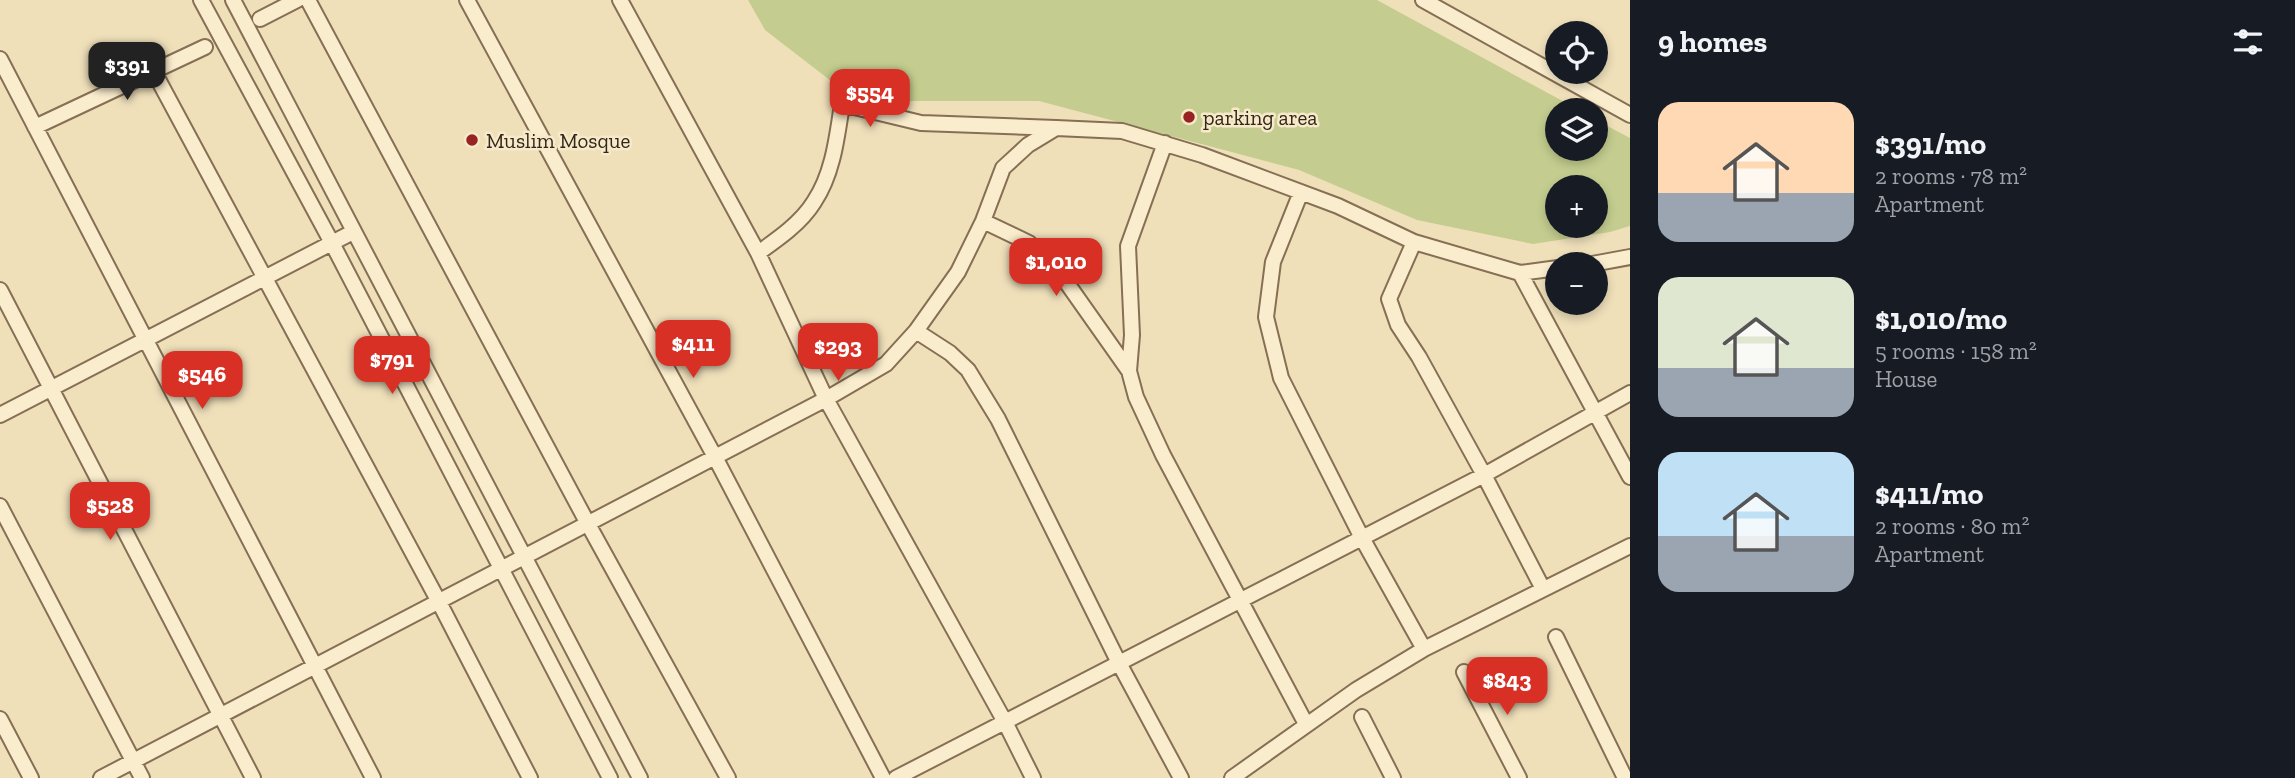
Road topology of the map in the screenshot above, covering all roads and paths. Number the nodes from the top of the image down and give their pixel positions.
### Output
1 (201, 0) edge
2 (233, 0) edge
3 (297, 0) edge
4 (308, 0) edge
5 (467, 0) edge
6 (620, 0) edge
7 (1423, 0) edge
8 (260, 19) dead end
9 (205, 47) dead end
10 (0, 59) edge
11 (153, 70) junction
12 (1630, 115) edge
13 (35, 127) junction
14 (1056, 128) junction
15 (1165, 144) junction
16 (1301, 192) junction
17 (983, 221) junction
18 (352, 232) junction
19 (1414, 242) junction
20 (332, 243) junction
21 (758, 253) junction
22 (1630, 257) edge
23 (1608, 261) edge
24 (1545, 270) edge
25 (1520, 273) junction
26 (264, 278) junction
27 (0, 290) edge
28 (916, 331) junction
29 (145, 340) junction
30 (1129, 371) junction
31 (50, 389) junction
32 (1630, 393) edge
33 (826, 399) junction
34 (1596, 411) junction
35 (0, 415) edge
36 (715, 457) junction
37 (1484, 475) junction
38 (1630, 477) edge
39 (0, 506) edge
40 (588, 524) junction
41 (1362, 538) junction
42 (1630, 546) edge
43 (524, 557) junction
44 (501, 569) junction
45 (1543, 589) junction
46 (1241, 600) junction
47 (439, 602) junction
48 (1556, 637) dead end
49 (1424, 649) junction
50 (1119, 663) junction
51 (315, 666) junction
52 (1464, 672) dead end
53 (220, 716) junction
54 (1362, 718) dead end
55 (0, 719) edge
56 (1005, 722) junction
57 (1306, 724) junction
58 (133, 761) junction
59 (31, 778) edge
60 (102, 778) edge
61 (142, 778) edge
62 (253, 778) edge
63 (373, 778) edge
64 (530, 778) edge
65 (610, 778) edge
66 (639, 778) edge
67 (728, 778) edge
68 (883, 778) edge
69 (896, 778) edge
70 (1033, 778) edge
71 (1181, 778) edge
72 (1232, 778) edge
73 (1393, 778) edge
74 (1519, 778) edge
75 (1625, 778) edge

1 - 20 street
2 - 18 street
3 - 8 street
4 - 40 street
5 - 36 street
6 - 21 street
7 - 12 street
9 - 11 street
10 - 13 street
11 - 13 street
11 - 26 street
13 - 29 street
14 - 15 street
14 - 17 street
14 - 21 street
15 - 16 street
15 - 30 street
16 - 19 street
16 - 41 street
17 - 28 street
17 - 30 street
18 - 20 street
18 - 43 street
19 - 25 street
19 - 37 street
20 - 26 street
20 - 44 street
21 - 33 street
22 - 23 street
24 - 25 street
25 - 34 street
26 - 29 street
26 - 47 street
27 - 31 street
28 - 33 street
28 - 50 street
29 - 31 street
29 - 51 street
30 - 46 street
31 - 35 street
31 - 53 street
32 - 34 street
33 - 36 street
33 - 56 street
34 - 37 street
34 - 38 street
36 - 40 street
36 - 68 street
37 - 41 street
37 - 45 street
39 - 58 street
40 - 43 street
40 - 67 street
41 - 46 street
41 - 49 street
42 - 45 street
43 - 44 street
43 - 66 street
44 - 47 street
44 - 65 street
45 - 49 street
46 - 50 street
46 - 57 street
47 - 51 street
47 - 64 street
48 - 75 street
49 - 57 street
50 - 56 street
50 - 71 street
51 - 53 street
51 - 63 street
52 - 74 street
53 - 58 street
53 - 62 street
54 - 73 street
55 - 59 street
56 - 69 street
56 - 70 street
57 - 72 street
58 - 60 street
58 - 61 street

